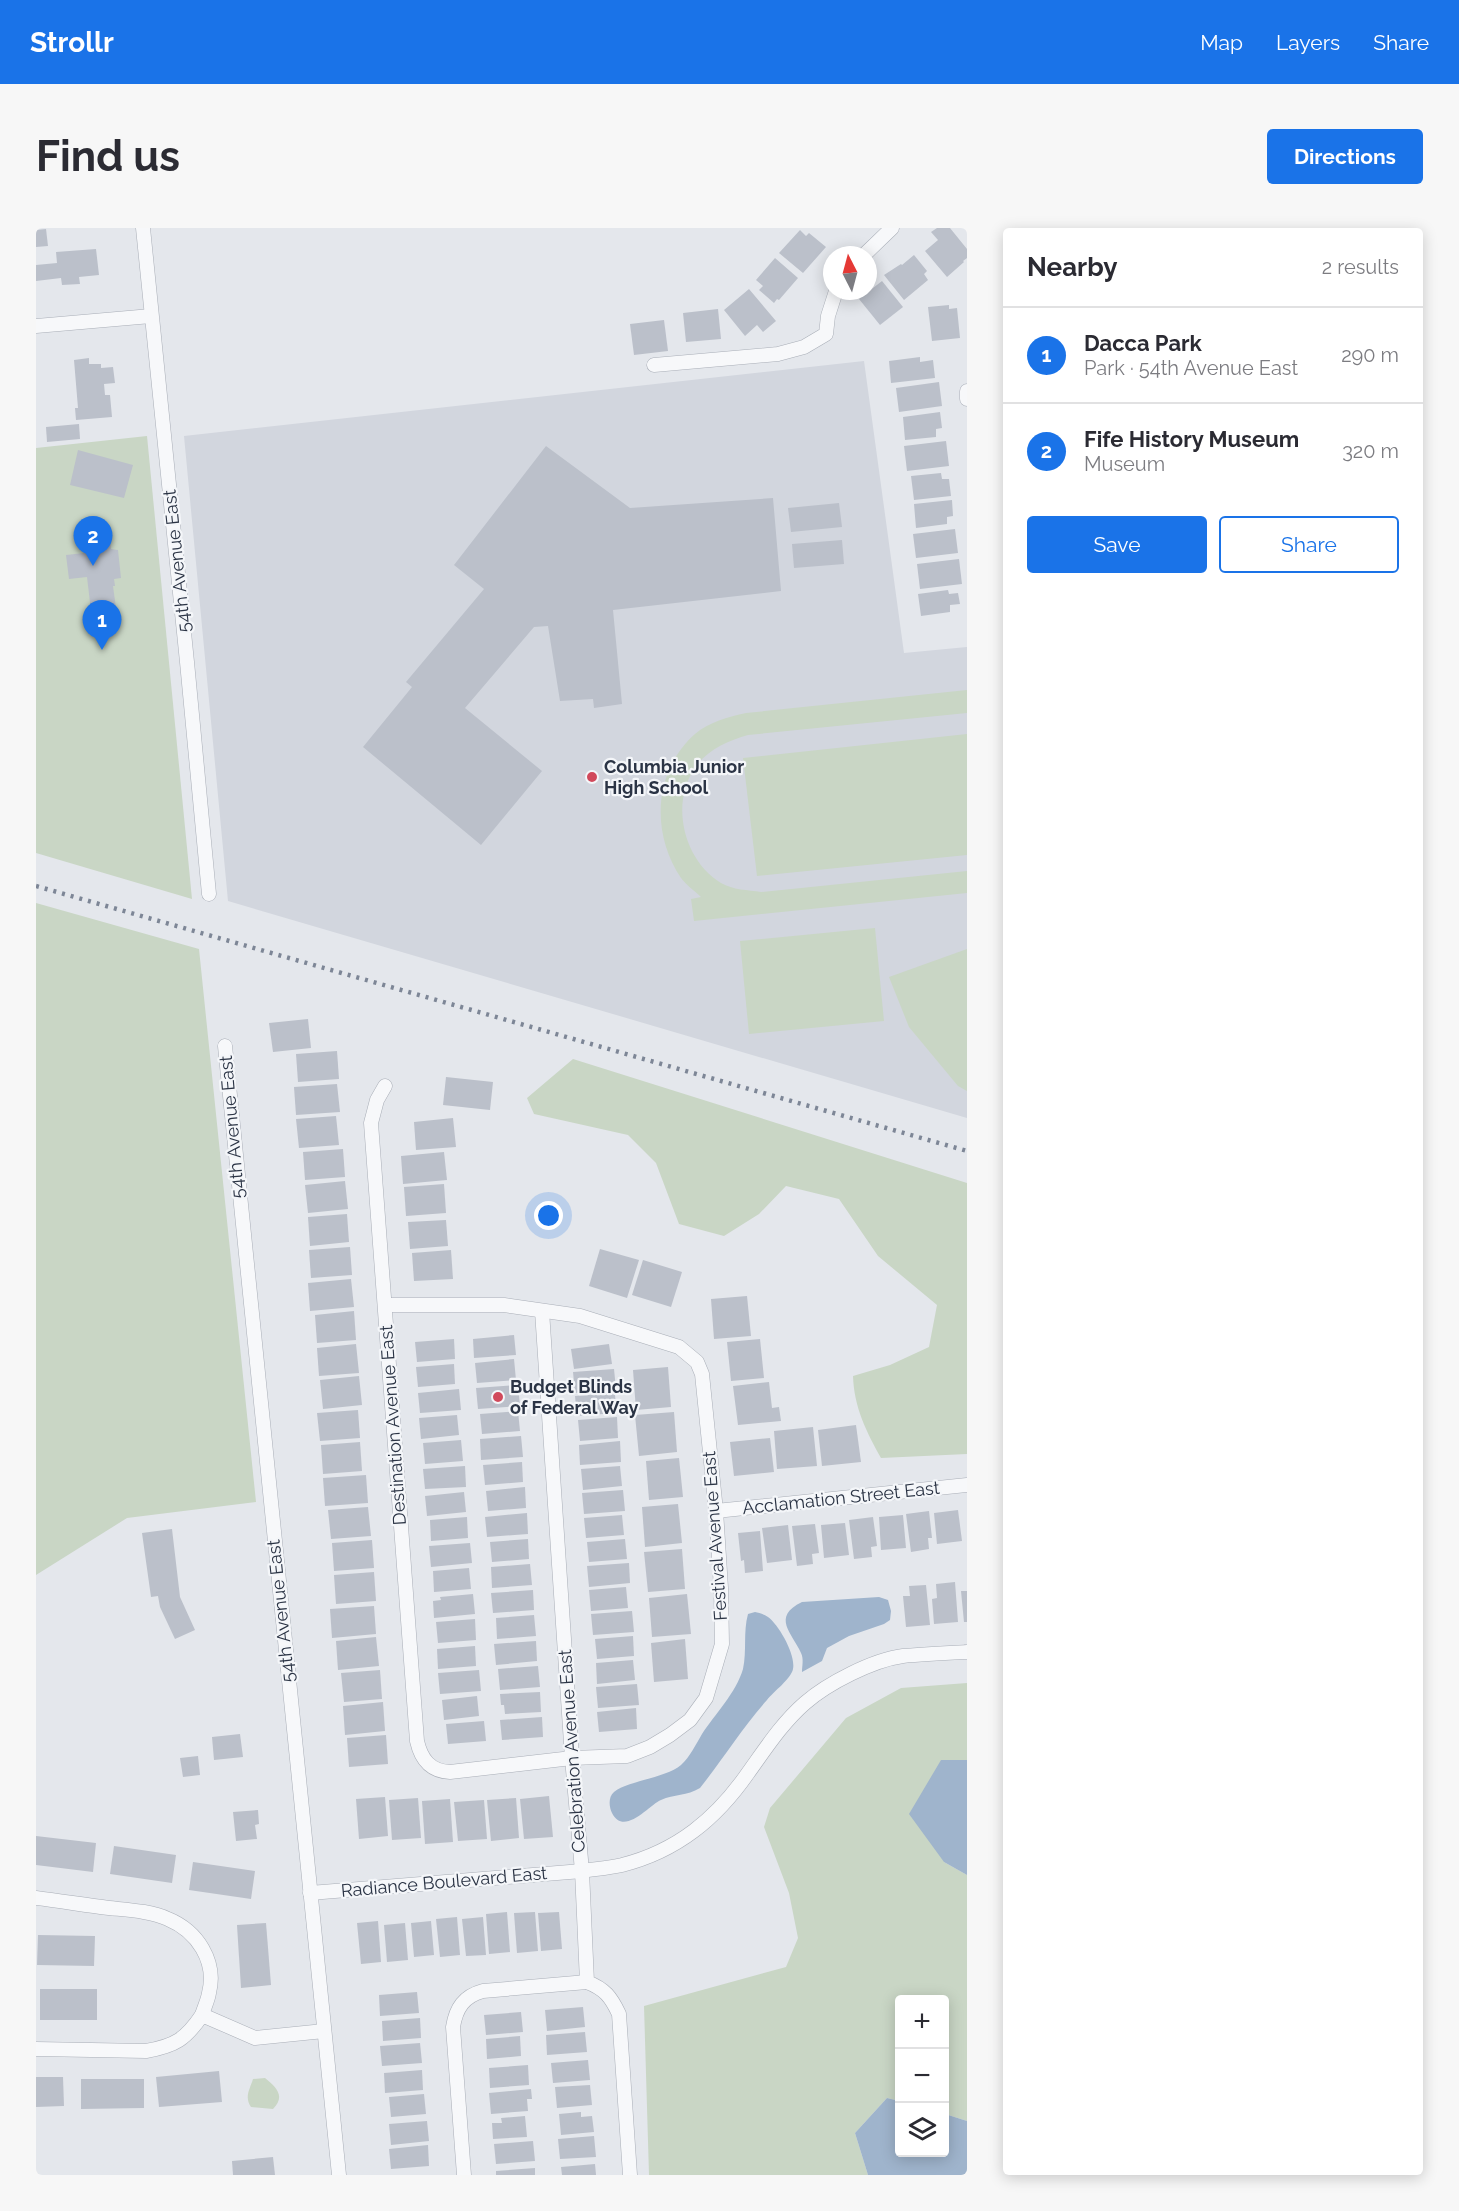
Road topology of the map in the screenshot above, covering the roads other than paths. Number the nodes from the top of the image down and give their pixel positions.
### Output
1 (143, 228) edge
2 (892, 228) edge
3 (873, 246) edge
4 (833, 300) edge
5 (152, 316) junction
6 (36, 326) edge
7 (654, 365) dead end
8 (209, 894) dead end
9 (225, 1046) dead end
10 (386, 1086) dead end
11 (385, 1305) junction
12 (542, 1311) junction
13 (967, 1485) edge
14 (716, 1511) junction
15 (967, 1652) edge
16 (572, 1758) junction
17 (427, 1763) joint
18 (582, 1870) junction
19 (310, 1893) junction
20 (36, 1898) edge
21 (587, 1982) junction
22 (202, 2015) junction
23 (324, 2031) junction
24 (36, 2049) edge
25 (339, 2175) edge
26 (464, 2175) edge
27 (630, 2175) edge

1 - 5 street, 54th Avenue East
2 - 3 street
4 - 7 street
5 - 6 street
5 - 8 street, 54th Avenue East
9 - 19 street, 54th Avenue East
10 - 11 street, Destination Avenue East
11 - 12 street
11 - 17 street, Destination Avenue East
12 - 14 street, Festival Avenue East
12 - 16 street, Celebration Avenue East
13 - 14 street, Acclamation Street East
14 - 16 street, Festival Avenue East
15 - 18 street, Radiance Boulevard East
16 - 17 street, Festival Avenue East
16 - 18 street, Celebration Avenue East
18 - 19 street, Radiance Boulevard East
18 - 21 street, Celebration Avenue East
19 - 23 street, 54th Avenue East
20 - 22 street
21 - 26 street
21 - 27 street
22 - 23 street
22 - 24 street
23 - 25 street, 54th Avenue East

